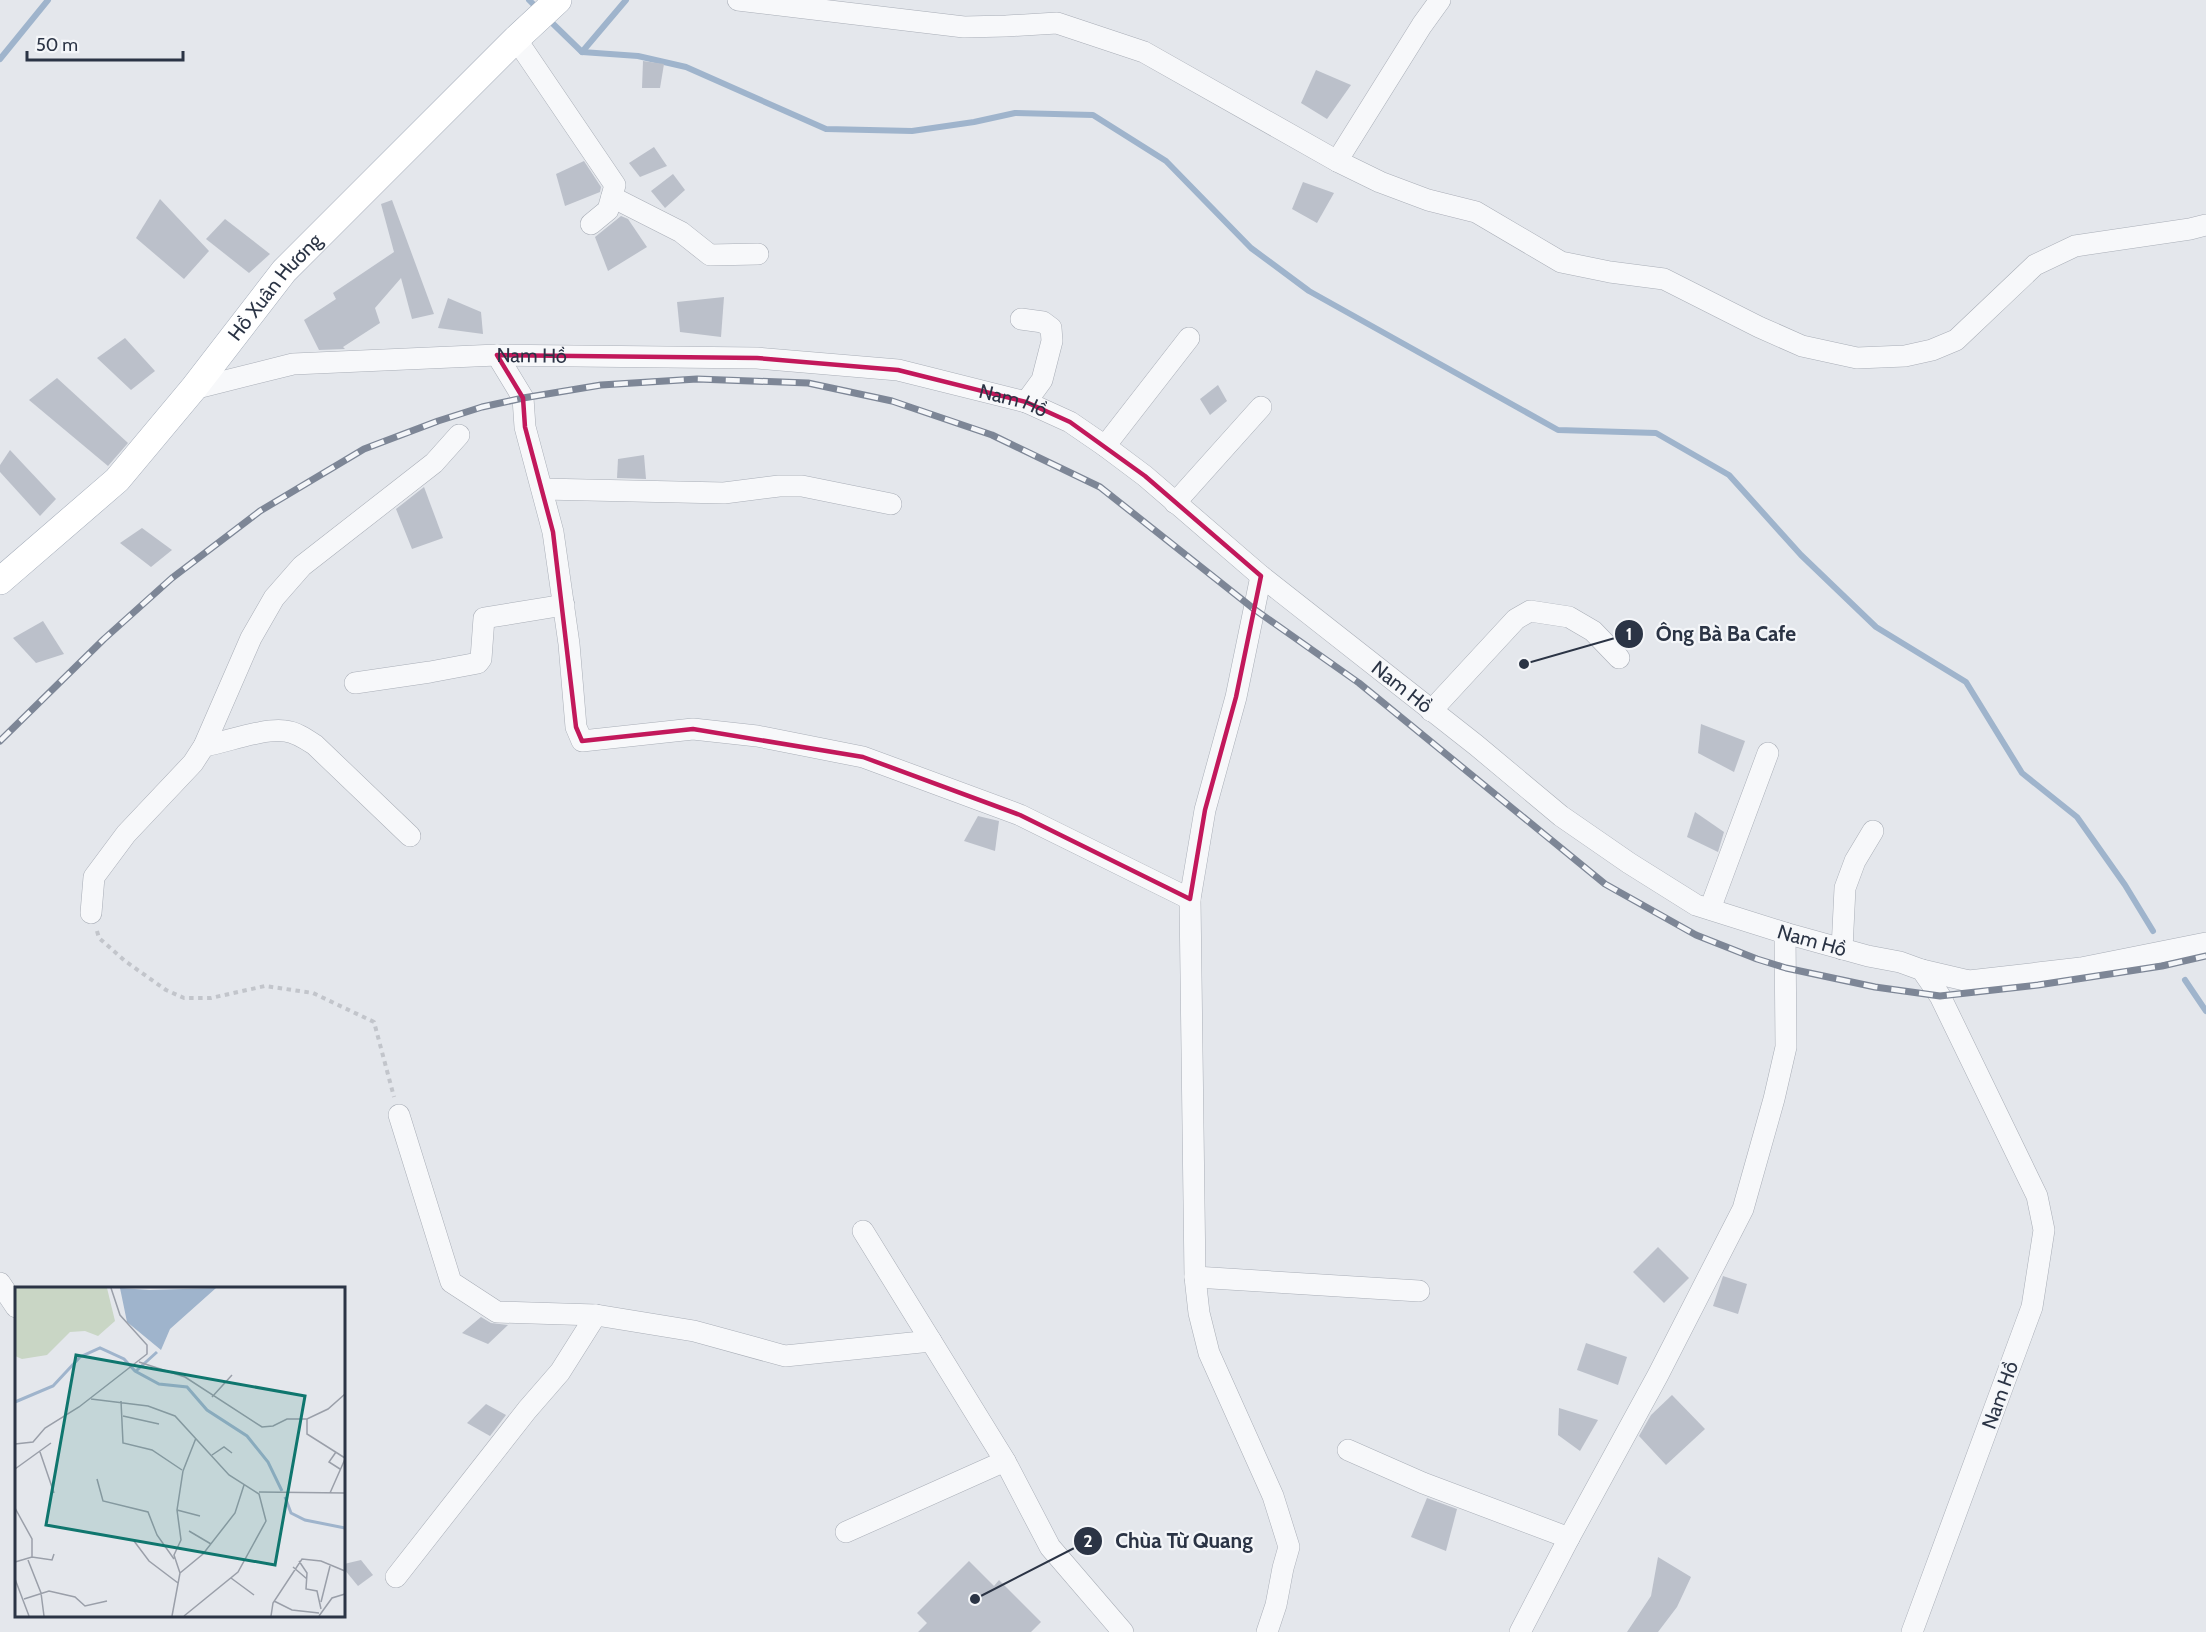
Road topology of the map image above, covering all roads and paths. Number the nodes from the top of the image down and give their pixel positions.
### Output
1 (558, 0) edge
2 (738, 0) edge
3 (1440, 0) edge
4 (522, 33) junction
5 (1337, 161) junction
6 (612, 197) junction
7 (591, 224) dead end
8 (2206, 225) edge
9 (759, 254) dead end
10 (1021, 319) dead end
11 (1189, 338) dead end
12 (497, 355) junction
13 (193, 389) junction
14 (1026, 402) junction
15 (1261, 407) dead end
16 (459, 435) dead end
17 (1105, 446) junction
18 (542, 489) junction
19 (1175, 503) junction
20 (891, 504) dead end
21 (1261, 576) junction
22 (0, 581) edge
23 (564, 605) junction
24 (1619, 658) dead end
25 (355, 684) dead end
26 (1431, 711) junction
27 (204, 746) junction
28 (1768, 753) dead end
29 (1873, 831) dead end
30 (410, 836) dead end
31 (1190, 899) junction
32 (1710, 909) junction
33 (92, 912) joint
34 (1785, 933) junction
35 (2206, 943) edge
36 (1842, 949) junction
37 (1922, 970) junction
38 (399, 1115) joint
39 (863, 1231) dead end
40 (1195, 1277) junction
41 (0, 1282) edge
42 (1419, 1292) dead end
43 (15, 1305) edge
44 (596, 1315) junction
45 (931, 1341) junction
46 (1348, 1450) dead end
47 (1005, 1461) junction
48 (846, 1532) dead end
49 (1569, 1538) junction
50 (396, 1577) dead end
51 (1123, 1632) edge
52 (1267, 1632) edge
53 (1520, 1632) edge
54 (1912, 1632) edge

1 - 4 main road, Hồ Xuân Hương
2 - 5 street
3 - 5 street
4 - 6 street
4 - 13 main road, Hồ Xuân Hương
5 - 8 street
6 - 7 street
6 - 9 street
10 - 14 street
11 - 17 street
12 - 13 street, Nam Hồ
12 - 14 street, Nam Hồ
12 - 18 street
13 - 22 main road, Hồ Xuân Hương
14 - 17 street, Nam Hồ
15 - 19 street
16 - 27 street
17 - 19 street, Nam Hồ
18 - 20 street
18 - 23 street
19 - 21 street, Nam Hồ
21 - 26 street, Nam Hồ
21 - 31 street
23 - 25 street
23 - 31 street
24 - 26 street
26 - 32 street, Nam Hồ
27 - 30 street
27 - 33 street
28 - 32 street
29 - 36 street
31 - 40 street
32 - 34 street, Nam Hồ
33 - 38 path
34 - 36 street, Nam Hồ
34 - 49 street
35 - 37 street
36 - 37 street, Nam Hồ
37 - 54 street, Nam Hồ
38 - 44 street
39 - 45 street
40 - 42 street
40 - 52 street
41 - 43 street
44 - 45 street
44 - 50 street
45 - 47 street
46 - 49 street
47 - 48 street
47 - 51 street
49 - 53 street

